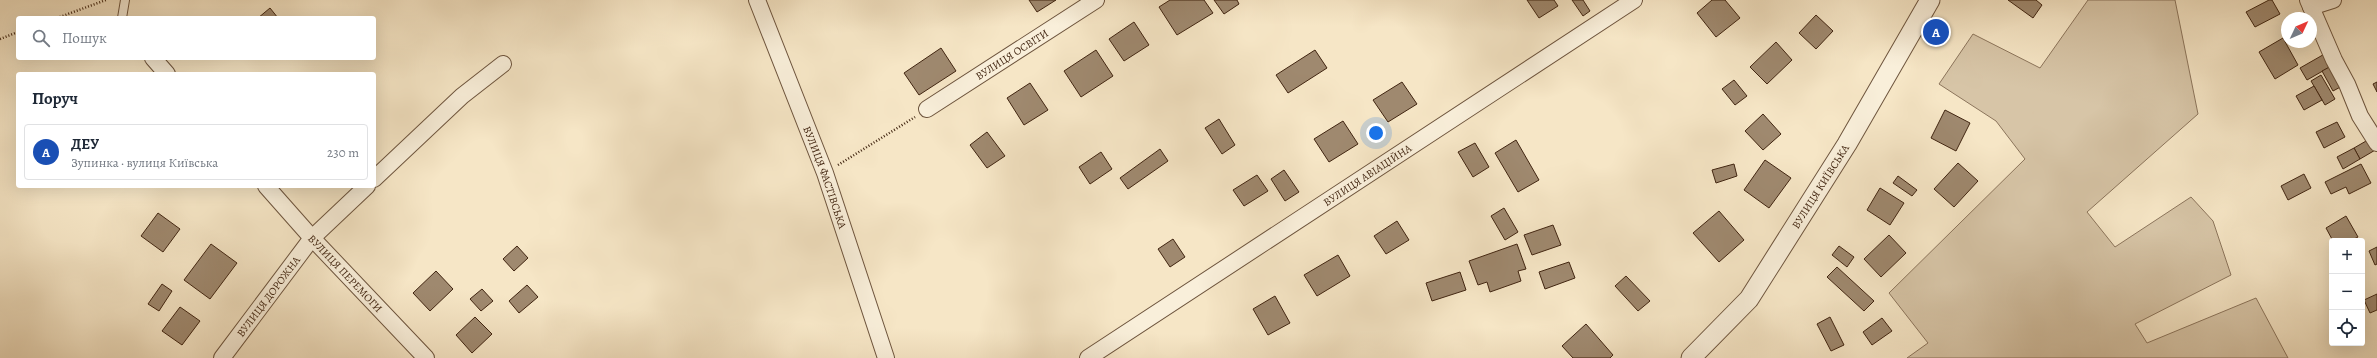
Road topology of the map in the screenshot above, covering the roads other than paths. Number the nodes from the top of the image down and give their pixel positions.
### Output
1 (125, 0) edge
2 (757, 0) edge
3 (1096, 0) edge
4 (1634, 0) edge
5 (2333, 0) edge
6 (1928, 1) edge
7 (2309, 4) edge
8 (122, 16) edge
9 (155, 60) edge
10 (504, 64) dead end
11 (165, 72) edge
12 (927, 109) road end
13 (2377, 143) edge
14 (376, 177) edge
15 (268, 188) edge
16 (365, 188) edge
17 (312, 238) junction
18 (1097, 355) edge
19 (222, 358) edge
20 (426, 358) edge
21 (886, 358) edge
22 (1691, 358) edge

1 - 8 lane
2 - 21 street, ВУЛИЦЯ ФАСТІВСЬКА
3 - 12 street, ВУЛИЦЯ ОСВІТИ
4 - 18 street, ВУЛИЦЯ АВІАЦІЙНА
5 - 7 street
6 - 22 street, ВУЛИЦЯ КИЇВСЬКА
7 - 13 street
9 - 11 street
10 - 14 street
15 - 17 street, ВУЛИЦЯ ПЕРЕМОГИ
16 - 17 street, ВУЛИЦЯ ДОРОЖНА
17 - 19 street, ВУЛИЦЯ ДОРОЖНА
17 - 20 street, ВУЛИЦЯ ПЕРЕМОГИ

